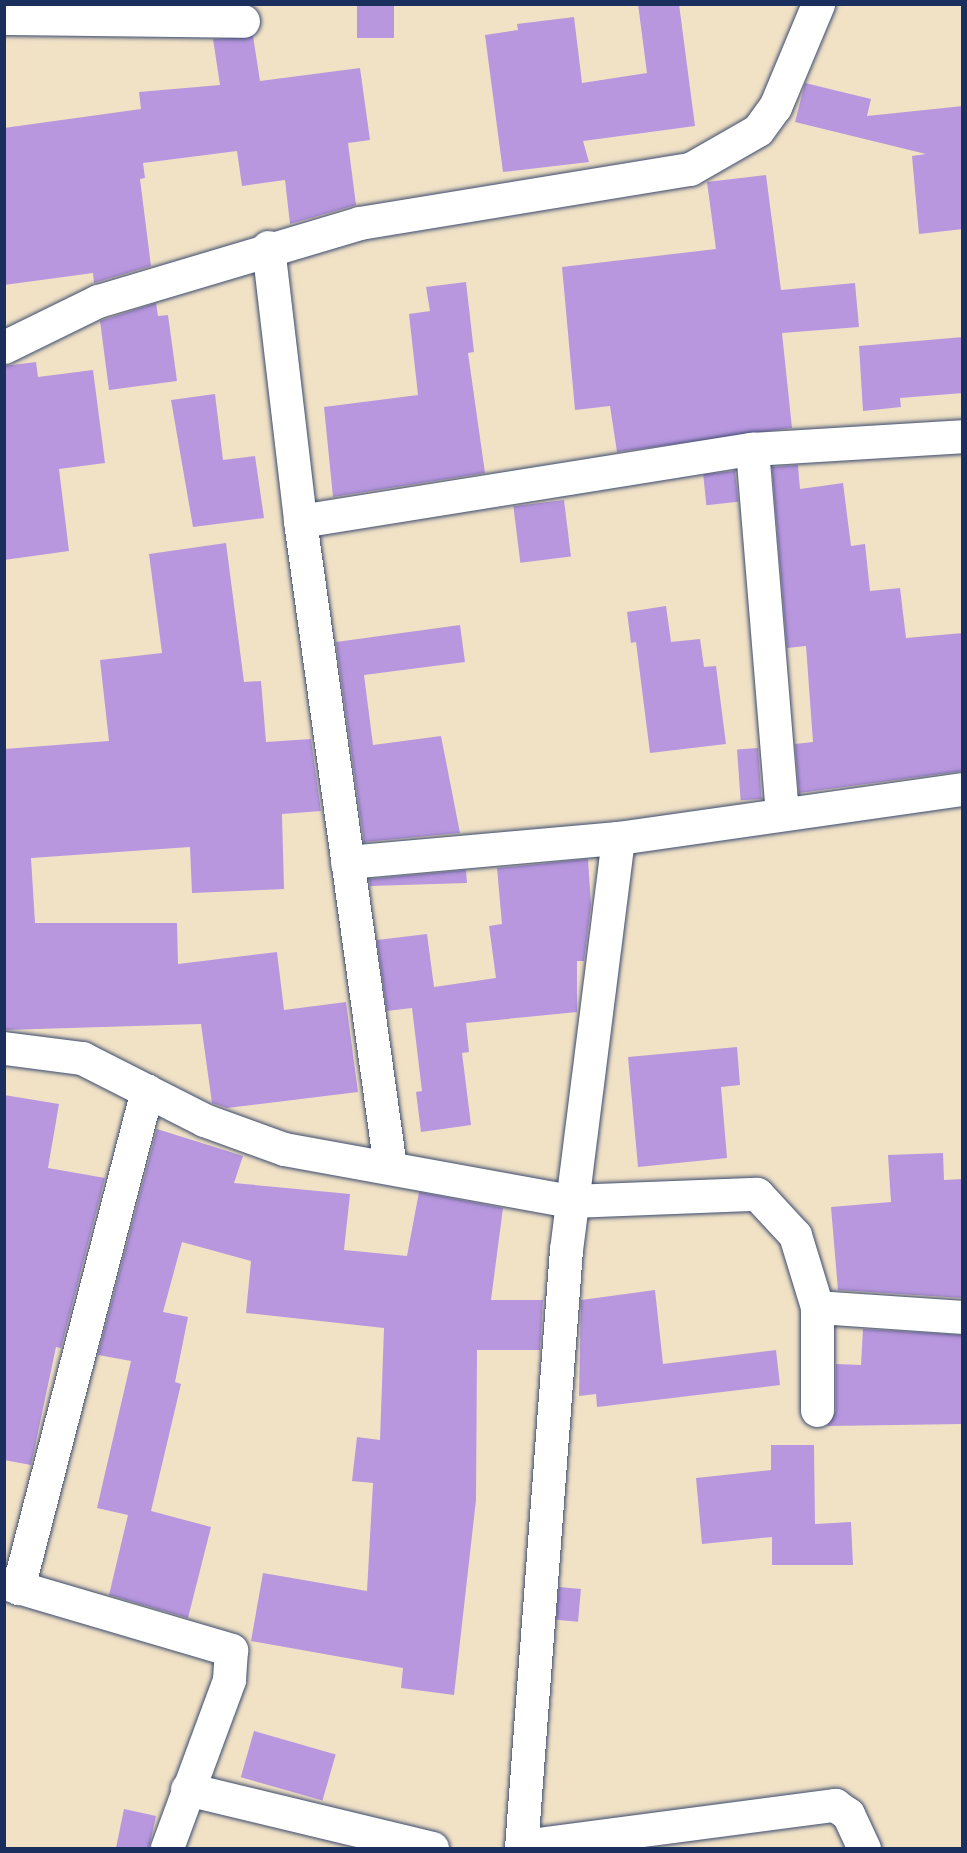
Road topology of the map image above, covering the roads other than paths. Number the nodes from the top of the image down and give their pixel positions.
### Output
1 (818, 4) edge
2 (149, 12) edge
3 (4, 18) edge
4 (243, 21) dead end
5 (268, 247) junction
6 (4, 347) edge
7 (963, 436) edge
8 (752, 449) junction
9 (300, 521) junction
10 (963, 789) edge
11 (782, 811) junction
12 (618, 838) junction
13 (347, 862) junction
14 (4, 1048) edge
15 (147, 1090) junction
16 (390, 1167) junction
17 (571, 1201) junction
18 (817, 1307) junction
19 (963, 1317) edge
20 (817, 1410) dead end
21 (11, 1585) edge
22 (187, 1789) junction
23 (522, 1847) edge
24 (167, 1848) edge
25 (432, 1848) edge
26 (864, 1848) edge

1 - 5 street
2 - 3 street
2 - 4 street
5 - 6 street
5 - 9 street
7 - 8 street
8 - 9 street
8 - 11 street
9 - 13 street
10 - 11 street
11 - 12 street
12 - 13 street
12 - 17 street
13 - 16 street
14 - 15 street
15 - 16 street
15 - 21 street
16 - 17 street
17 - 18 street
17 - 23 street
18 - 19 street
18 - 20 street
21 - 22 street
22 - 24 street
22 - 25 street
23 - 26 street

